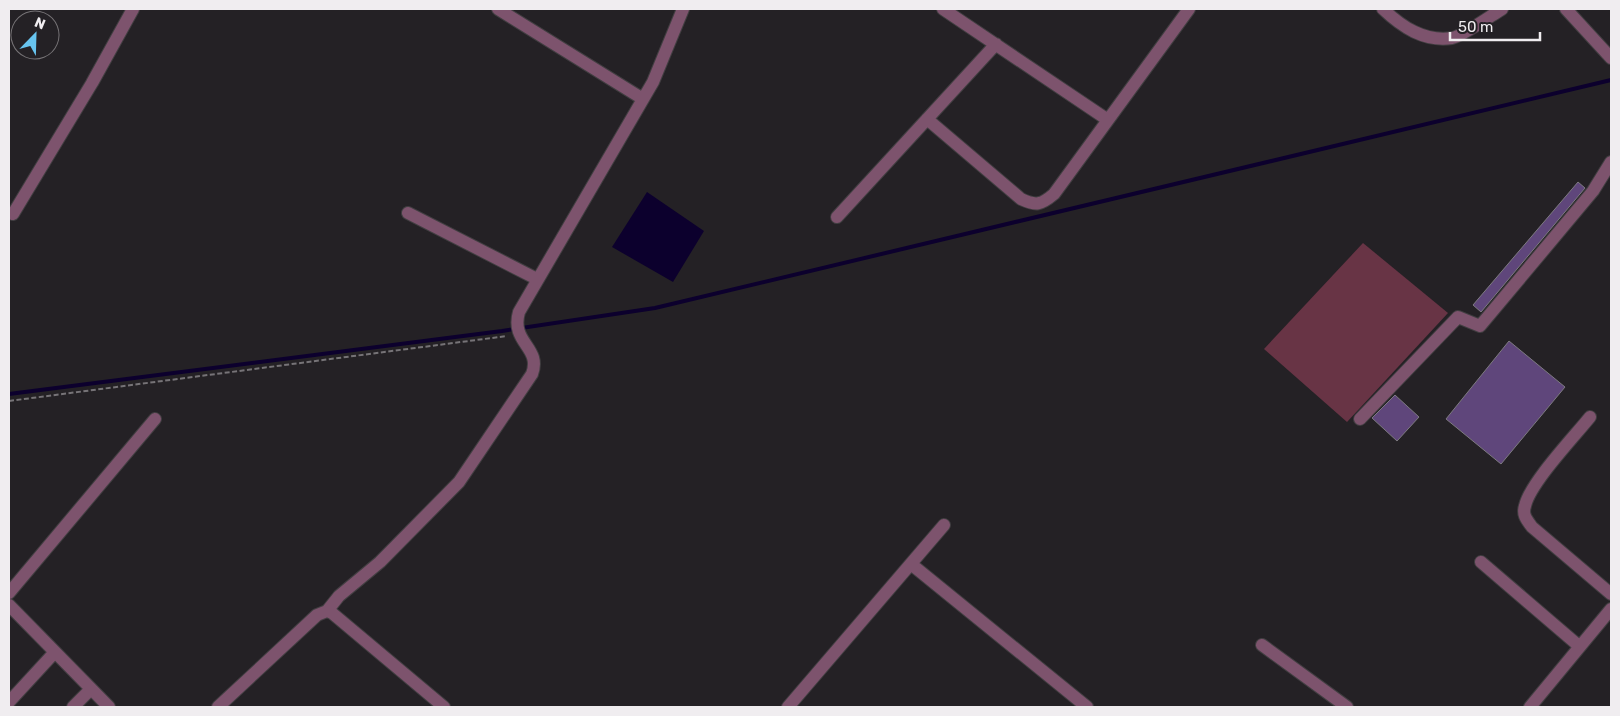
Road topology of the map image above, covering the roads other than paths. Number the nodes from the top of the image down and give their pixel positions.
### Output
1 (132, 9) edge
2 (498, 9) edge
3 (683, 9) edge
4 (943, 9) edge
5 (1189, 9) edge
6 (1383, 9) edge
7 (1502, 9) edge
8 (1566, 9) edge
9 (996, 44) junction
10 (1611, 58) edge
11 (643, 99) junction
12 (927, 119) junction
13 (1108, 120) junction
14 (1611, 162) edge
15 (408, 213) dead end
16 (13, 214) dead end
17 (837, 218) dead end
18 (537, 279) junction
19 (1590, 416) dead end
20 (155, 419) dead end
21 (1360, 419) dead end
22 (944, 525) dead end
23 (1481, 562) dead end
24 (911, 564) junction
25 (9, 593) edge
26 (1611, 594) edge
27 (9, 604) edge
28 (1611, 609) edge
29 (327, 611) junction
30 (1262, 645) dead end
31 (1579, 646) junction
32 (55, 652) junction
33 (91, 689) junction
34 (9, 702) edge
35 (73, 707) edge
36 (108, 707) edge
37 (218, 707) edge
38 (444, 707) edge
39 (788, 707) edge
40 (1087, 707) edge
41 (1347, 707) edge
42 (1530, 707) edge

1 - 16 street
2 - 11 street
3 - 11 street
4 - 9 street
5 - 13 street
6 - 7 street
8 - 10 street
9 - 12 street
9 - 13 street
11 - 18 street
12 - 13 street
12 - 17 street
14 - 21 street
15 - 18 street
18 - 29 street
19 - 26 street
20 - 25 street
22 - 24 street
23 - 31 street
24 - 39 street
24 - 40 street
27 - 32 street
28 - 31 street
29 - 37 street
29 - 38 street
30 - 41 street
31 - 42 street
32 - 33 street
32 - 34 street
33 - 35 street
33 - 36 street

